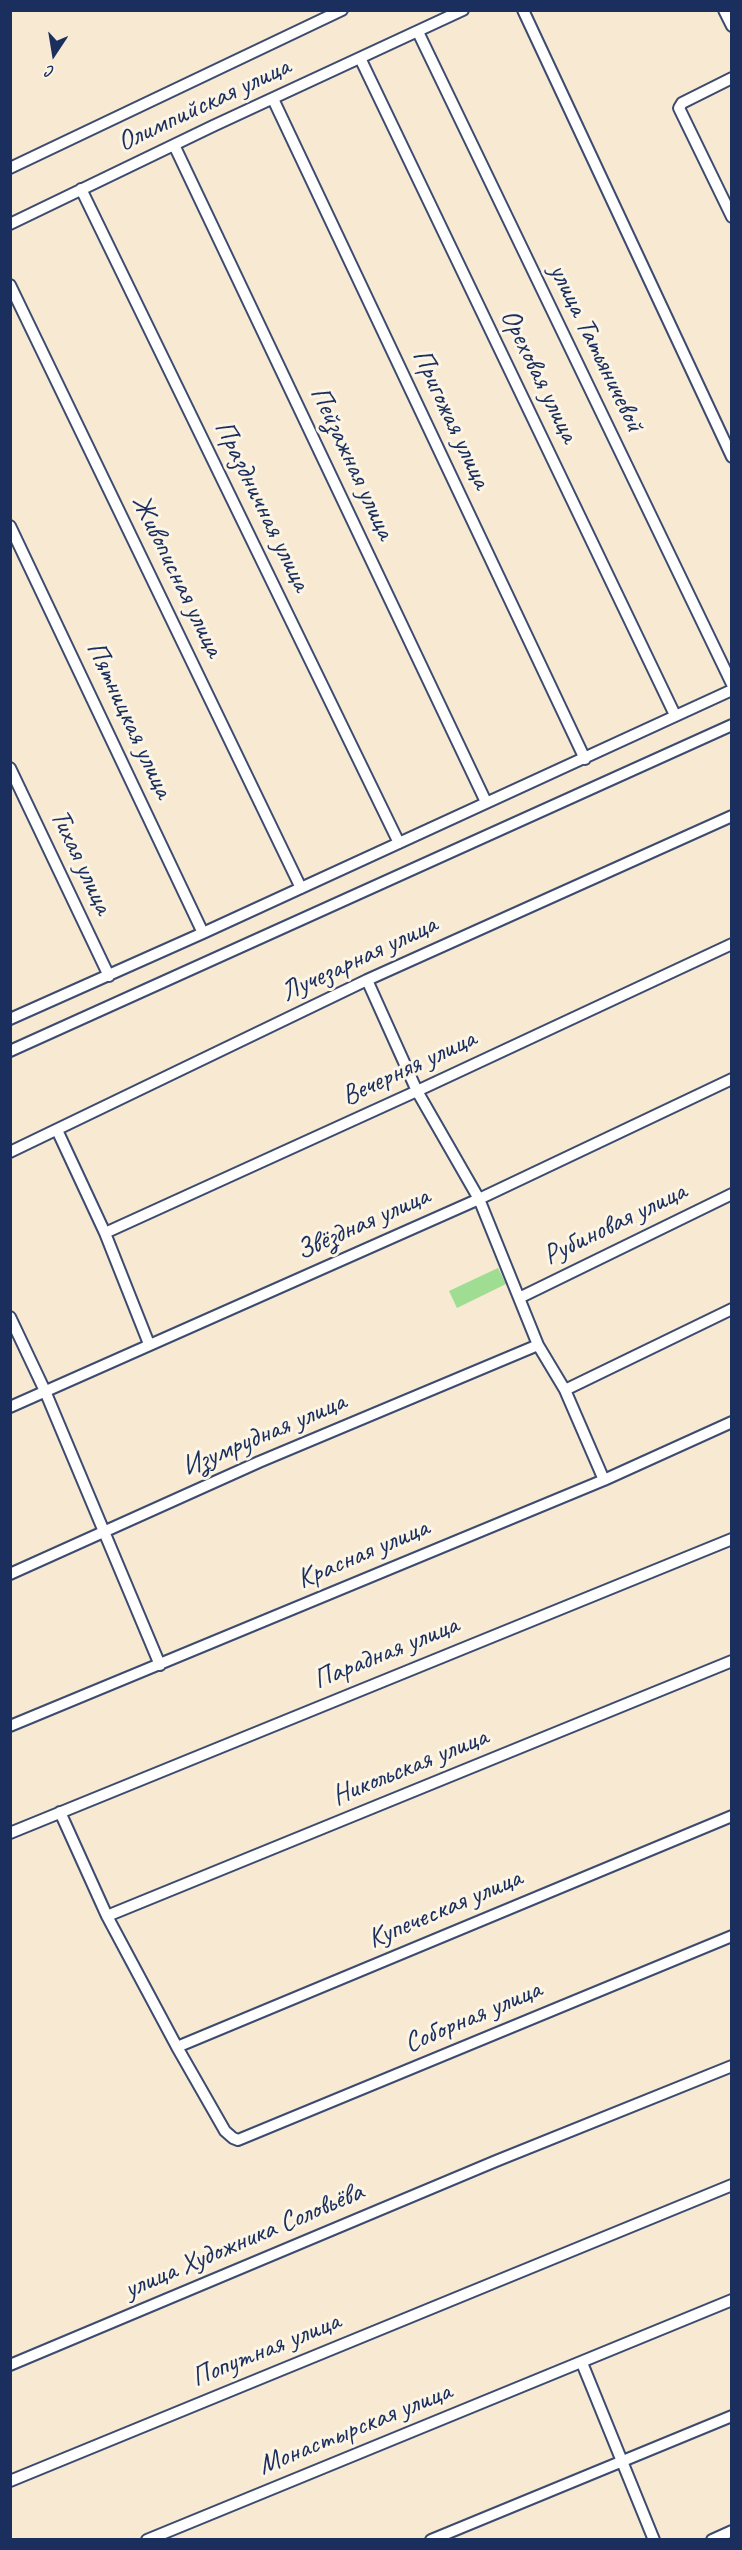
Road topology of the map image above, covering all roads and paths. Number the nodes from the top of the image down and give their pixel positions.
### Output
1 (342, 10) edge
2 (463, 10) edge
3 (523, 10) edge
4 (724, 10) edge
5 (732, 26) edge
6 (418, 32) junction
7 (360, 58) junction
8 (732, 78) edge
9 (273, 99) junction
10 (174, 145) junction
11 (10, 168) edge
12 (81, 189) junction
13 (732, 217) edge
14 (10, 224) edge
15 (10, 285) edge
16 (732, 457) edge
17 (10, 526) edge
18 (732, 684) edge
19 (732, 690) edge
20 (675, 715) junction
21 (732, 725) edge
22 (585, 759) junction
23 (10, 768) edge
24 (486, 802) junction
25 (732, 816) edge
26 (399, 843) junction
27 (301, 888) junction
28 (203, 933) junction
29 (732, 944) edge
30 (109, 976) junction
31 (367, 980) junction
32 (10, 1019) edge
33 (10, 1051) edge
34 (732, 1079) edge
35 (417, 1091) junction
36 (57, 1130) junction
37 (10, 1152) edge
38 (732, 1194) edge
39 (479, 1199) junction
40 (105, 1233) junction
41 (519, 1298) junction
42 (732, 1309) edge
43 (10, 1317) edge
44 (149, 1344) junction
45 (538, 1345) junction
46 (565, 1390) junction
47 (45, 1391) junction
48 (10, 1407) edge
49 (732, 1422) edge
50 (604, 1480) junction
51 (105, 1531) junction
52 (732, 1539) edge
53 (10, 1574) edge
54 (732, 1661) edge
55 (160, 1665) junction
56 (10, 1726) edge
57 (60, 1812) junction
58 (732, 1816) edge
59 (10, 1833) edge
60 (107, 1916) junction
61 (732, 1936) edge
62 (177, 2047) junction
63 (732, 2066) edge
64 (732, 2185) edge
65 (732, 2300) edge
66 (582, 2362) junction
67 (10, 2365) edge
68 (732, 2416) edge
69 (625, 2460) junction
70 (10, 2481) edge
71 (732, 2531) edge
72 (147, 2540) edge
73 (431, 2540) edge
74 (654, 2540) edge
75 (712, 2540) edge

1 - 11 street, Олимпийская улица
2 - 6 street, Олимпийская улица
3 - 16 street
4 - 5 street
6 - 7 street, Олимпийская улица
6 - 18 street, улица Татьяничевой
7 - 9 street, Олимпийская улица
7 - 20 street, Ореховая улица
8 - 13 street
9 - 10 street, Олимпийская улица
9 - 22 street, Пригожая улица
10 - 12 street, Олимпийская улица
10 - 24 street, Пейзажная улица
12 - 14 street, Олимпийская улица
12 - 26 street, Праздничная улица
15 - 27 street, Живописная улица
17 - 28 street, Пятницкая улица
19 - 20 street
20 - 22 street
21 - 33 street
22 - 24 street
23 - 30 street, Тихая улица
24 - 26 street
25 - 31 street, Лучезарная улица
26 - 27 street
27 - 28 street
28 - 30 street
29 - 35 street, Вечерняя улица
30 - 32 street
31 - 35 street
31 - 36 street, Лучезарная улица
34 - 39 street, Звёздная улица
35 - 39 street
35 - 40 street, Вечерняя улица
36 - 37 street, Лучезарная улица
36 - 40 street
38 - 41 street, Рубиновая улица
39 - 41 street
39 - 44 street, Звёздная улица
40 - 44 street
41 - 45 street
42 - 46 street
43 - 47 street
44 - 47 street, Звёздная улица
45 - 46 street
45 - 51 street, Изумрудная улица
46 - 50 street
47 - 48 street, Звёздная улица
47 - 51 street
49 - 50 street, Красная улица
50 - 55 street, Красная улица
51 - 53 street, Изумрудная улица
51 - 55 street
52 - 57 street, Парадная улица
54 - 60 street, Никольская улица
55 - 56 street, Красная улица
57 - 59 street, Парадная улица
57 - 60 street
58 - 62 street, Купеческая улица
60 - 62 street
61 - 62 street, Соборная улица
63 - 67 street, улица Художника Соловьёва
64 - 70 street, Попутная улица
65 - 66 street, Монастырская улица
66 - 69 street
66 - 72 street, Монастырская улица
68 - 69 street
69 - 73 street
69 - 74 street
71 - 75 street

